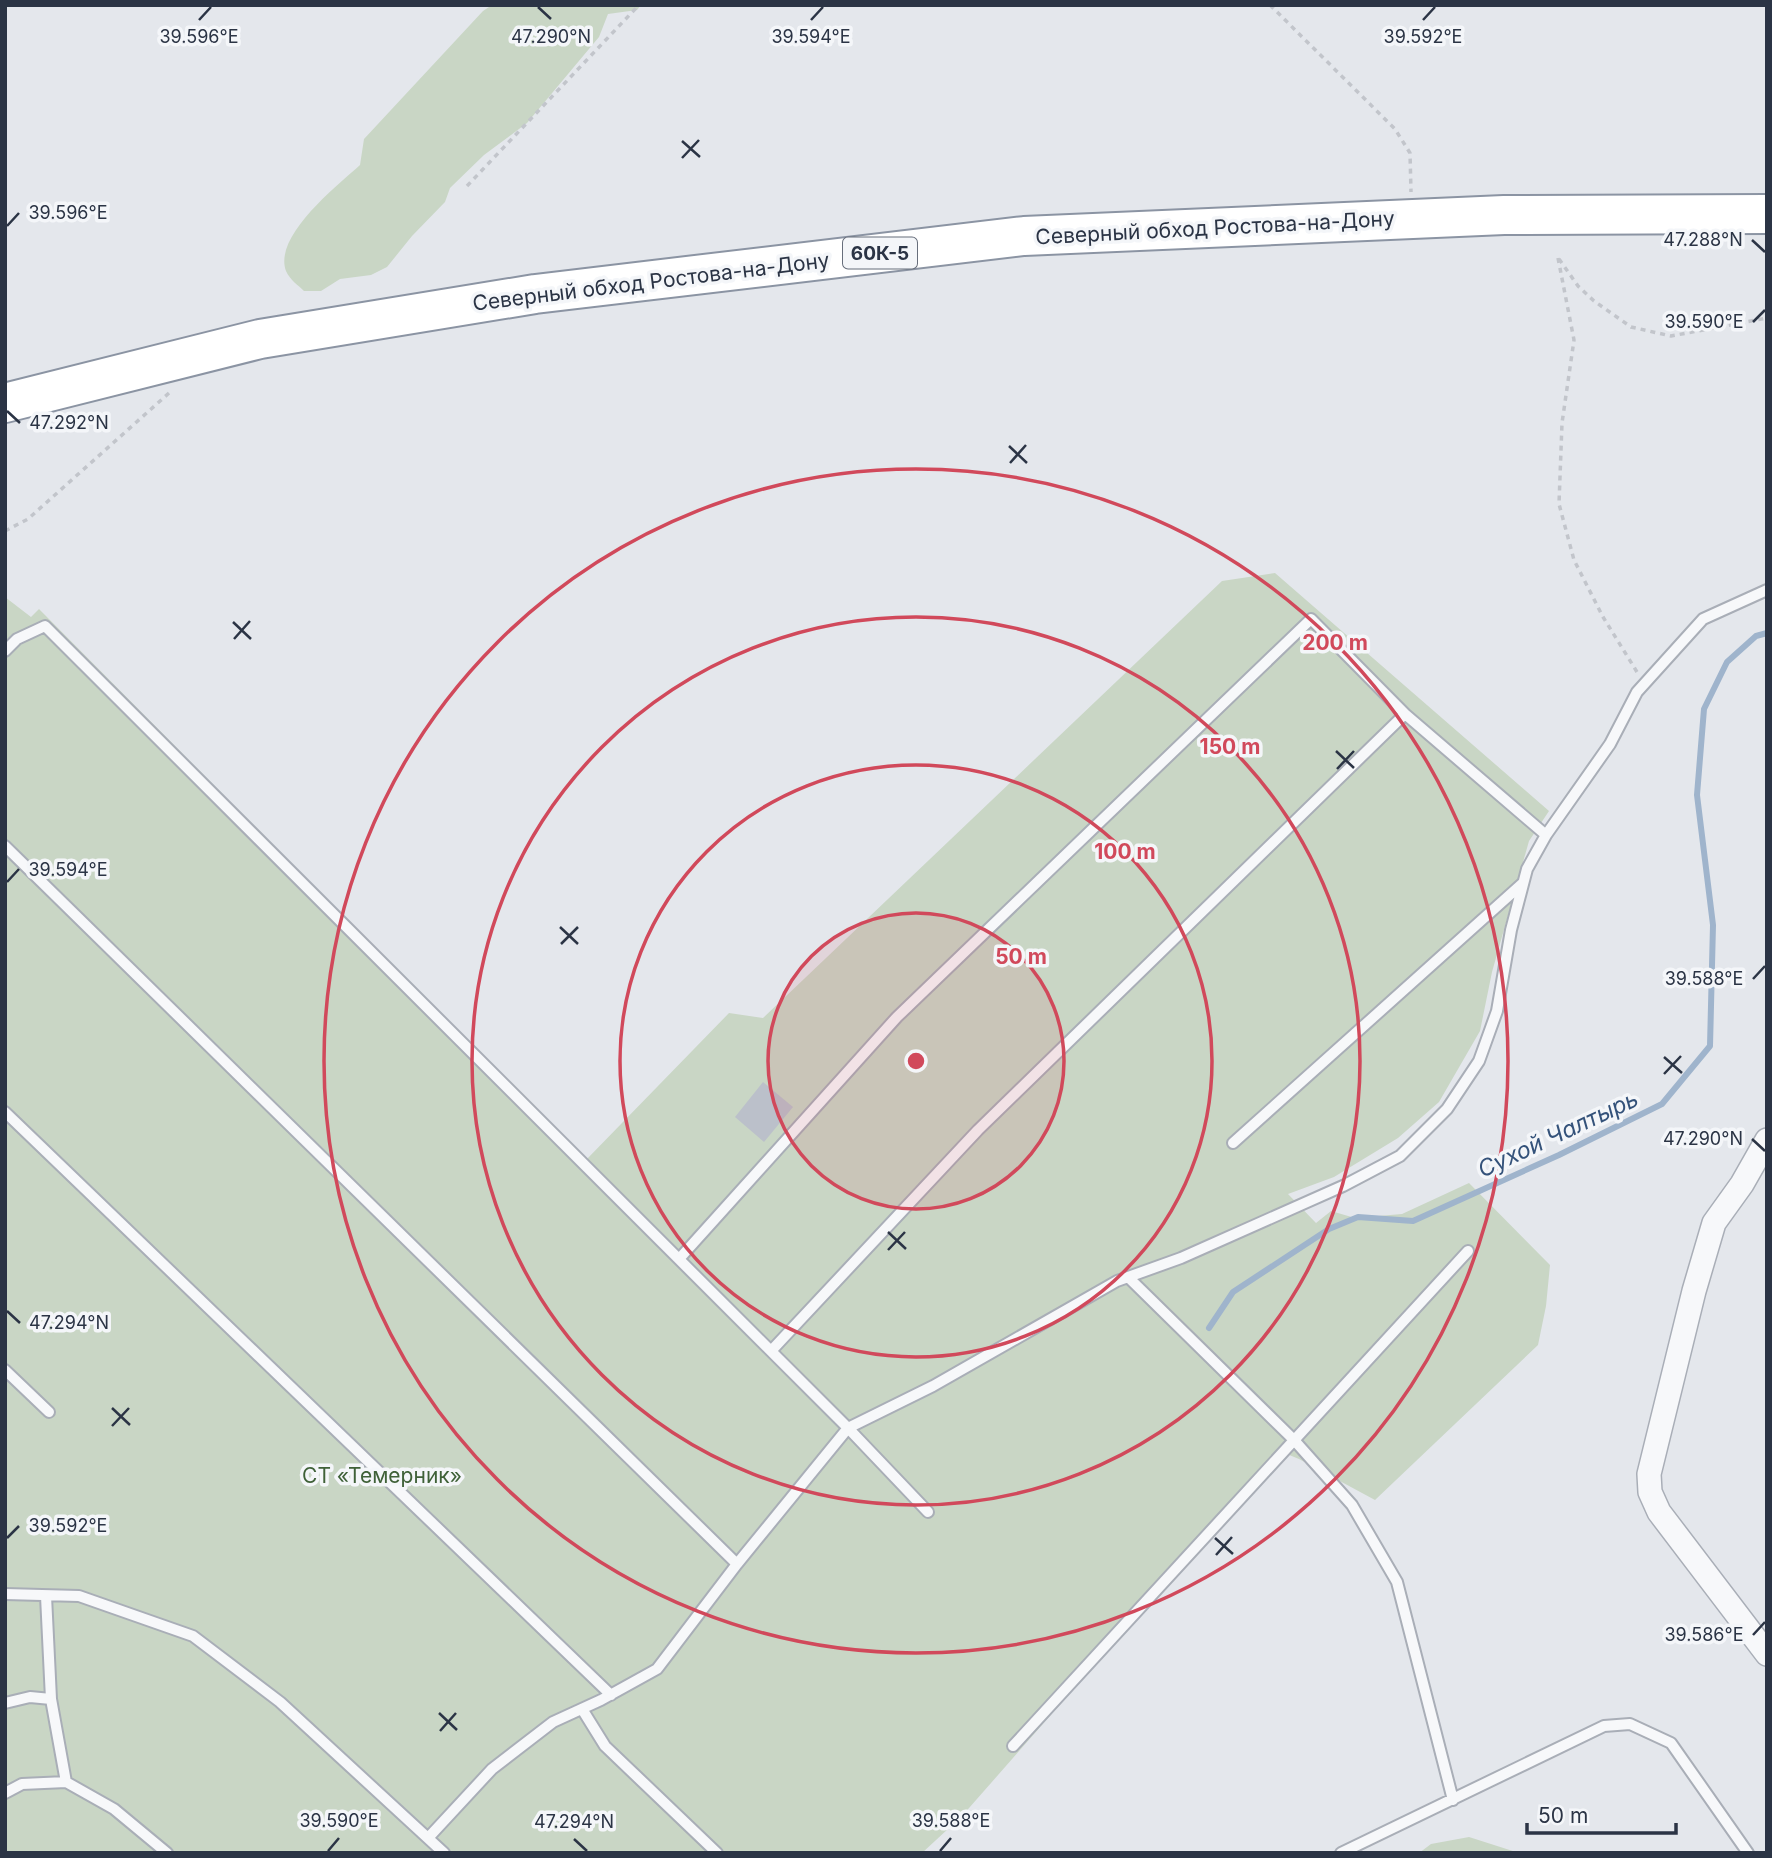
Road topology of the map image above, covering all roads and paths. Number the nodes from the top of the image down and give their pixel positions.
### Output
1 (639, 5) edge
2 (1270, 5) edge
3 (467, 186) dead end
4 (1767, 191) edge
5 (1411, 195) junction
6 (1767, 214) edge
7 (1767, 318) edge
8 (5, 378) edge
9 (177, 386) dead end
10 (5, 403) edge
11 (5, 531) edge
12 (1767, 590) edge
13 (5, 651) edge
14 (1645, 683) junction
15 (1405, 714) junction
16 (1546, 835) junction
17 (5, 846) edge
18 (1524, 882) junction
19 (5, 1112) edge
20 (1767, 1140) edge
21 (1233, 1143) dead end
22 (1468, 1251) dead end
23 (679, 1259) junction
24 (1128, 1277) junction
25 (771, 1351) junction
26 (5, 1370) edge
27 (49, 1412) dead end
28 (848, 1428) junction
29 (1294, 1440) junction
30 (928, 1512) dead end
31 (737, 1564) junction
32 (5, 1594) edge
33 (46, 1596) junction
34 (1767, 1654) edge
35 (611, 1695) junction
36 (51, 1699) junction
37 (5, 1703) edge
38 (582, 1709) junction
39 (1013, 1746) dead end
40 (66, 1782) junction
41 (5, 1793) edge
42 (1453, 1800) junction
43 (428, 1838) junction
44 (167, 1853) edge
45 (444, 1853) edge
46 (717, 1853) edge
47 (1341, 1853) edge
48 (1748, 1853) edge

1 - 3 path
2 - 5 path
4 - 5 highway, Северный обход Ростова-на-Дону / 60К-5
5 - 8 highway, Северный обход Ростова-на-Дону / 60К-5
6 - 10 highway, Северный обход Ростова-на-Дону / 60К-5
7 - 14 path
9 - 11 path
12 - 14 lane
13 - 23 lane
14 - 16 lane
15 - 16 lane
15 - 23 lane
15 - 25 lane
16 - 18 lane
17 - 31 lane
18 - 21 lane
18 - 24 lane
19 - 35 lane
20 - 34 street
22 - 29 lane
23 - 25 lane
24 - 28 lane
24 - 29 lane
25 - 28 lane
26 - 27 lane
28 - 30 lane
28 - 31 lane
29 - 39 lane
29 - 42 lane
31 - 35 lane
32 - 33 lane
33 - 36 lane
33 - 43 lane
35 - 38 lane
36 - 37 lane
36 - 40 lane
38 - 43 lane
38 - 46 lane
40 - 41 lane
40 - 44 lane
42 - 47 lane
42 - 48 lane
43 - 45 lane

